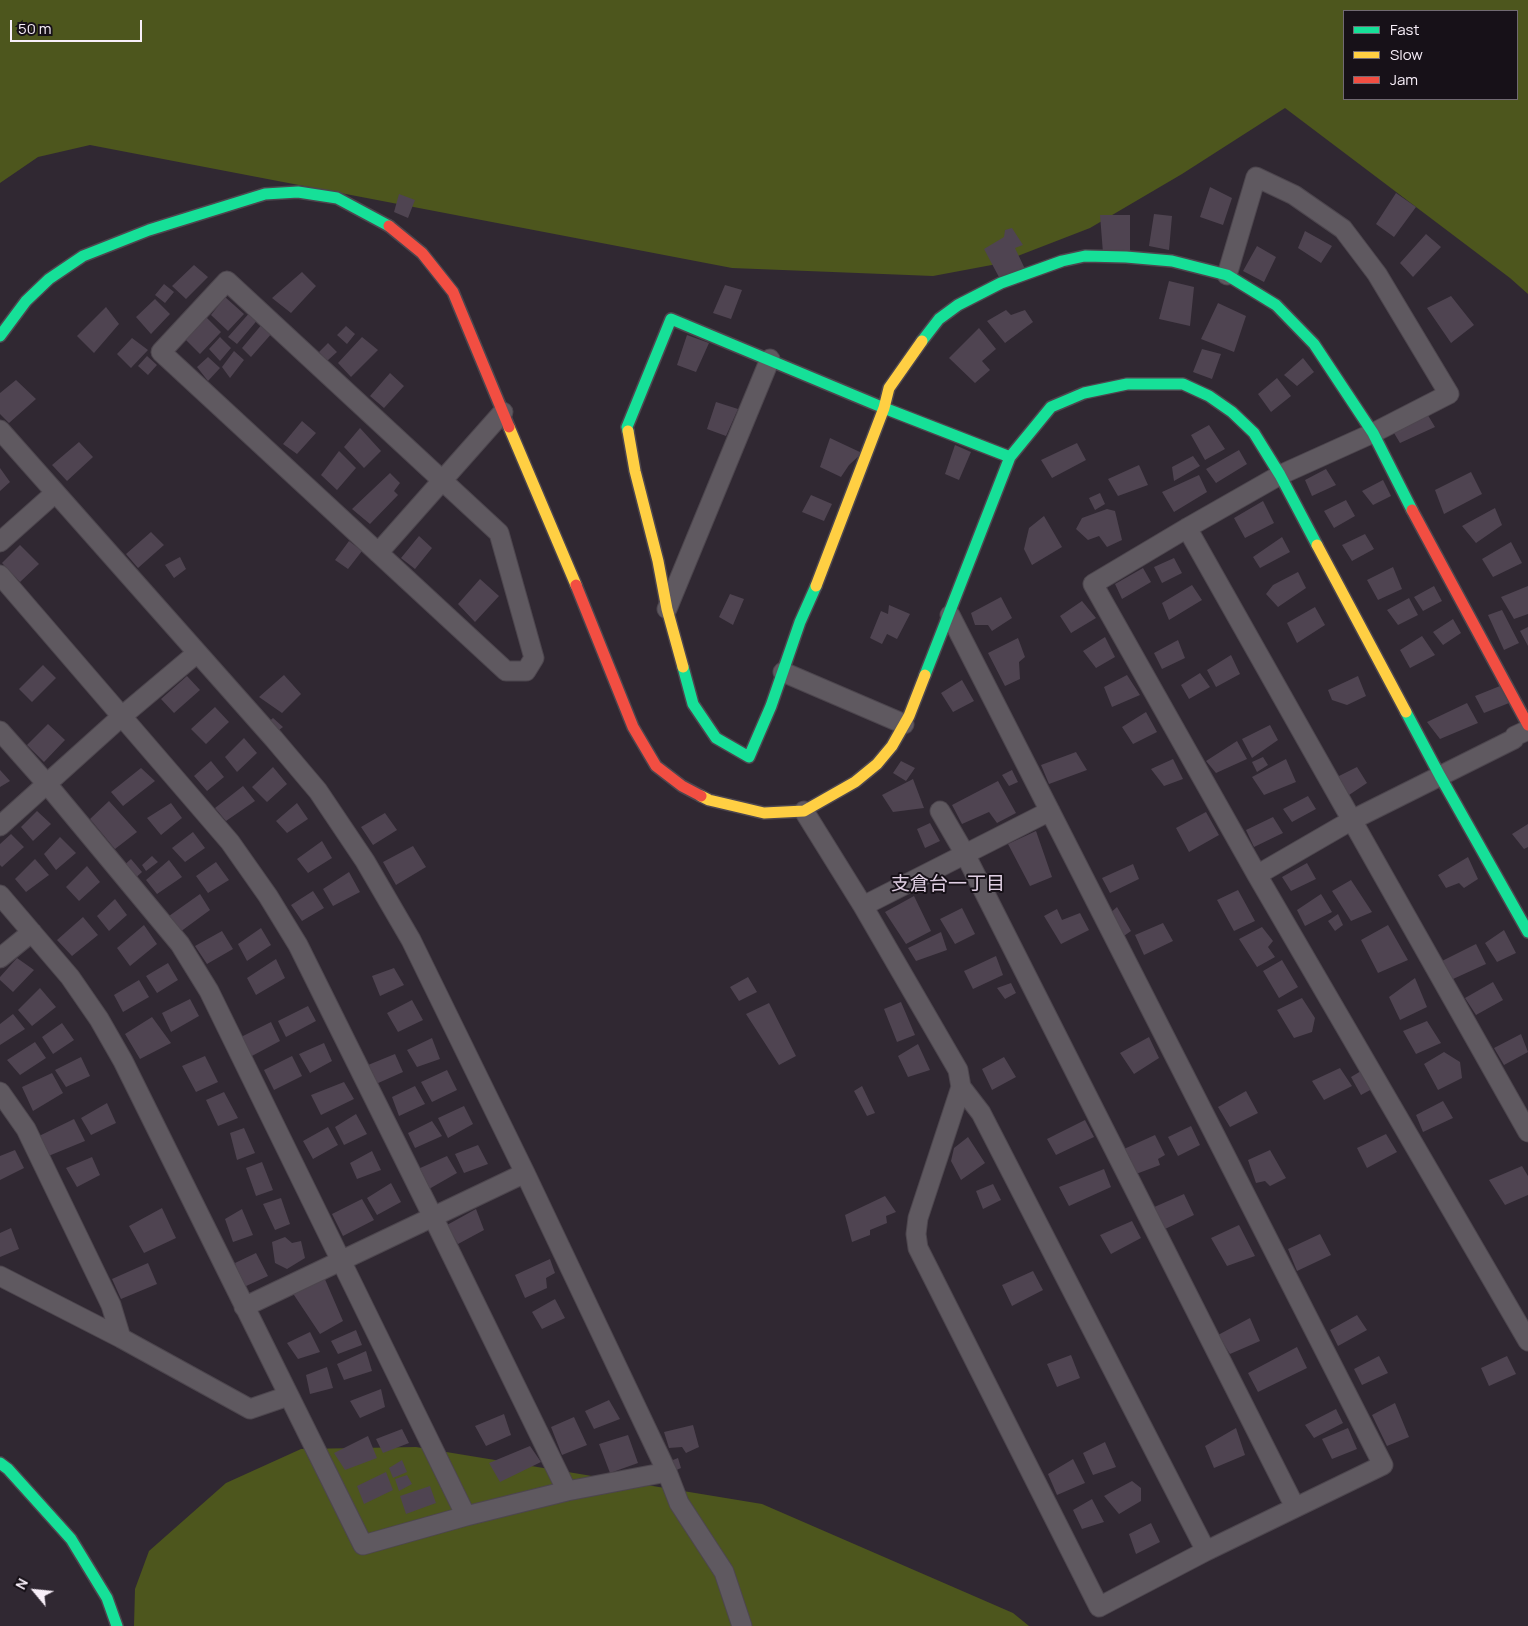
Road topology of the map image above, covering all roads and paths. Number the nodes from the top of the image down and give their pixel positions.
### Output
1 (1226, 275) junction
2 (0, 336) edge
3 (770, 359) junction
4 (884, 408) junction
5 (502, 412) junction
6 (0, 430) edge
7 (1373, 433) junction
8 (1010, 457) junction
9 (1280, 475) junction
10 (443, 480) junction
11 (55, 493) junction
12 (1186, 528) junction
13 (0, 542) edge
14 (378, 553) junction
15 (0, 575) edge
16 (667, 609) junction
17 (950, 615) junction
18 (197, 653) junction
19 (783, 672) junction
20 (121, 717) junction
21 (904, 724) junction
22 (1528, 725) edge
23 (1528, 730) edge
24 (0, 731) edge
25 (1440, 776) junction
26 (47, 784) junction
27 (804, 810) junction
28 (940, 811) dead end
29 (1050, 811) junction
30 (1352, 820) junction
31 (0, 826) edge
32 (965, 854) junction
33 (1257, 875) junction
34 (0, 896) edge
35 (863, 906) junction
36 (32, 932) junction
37 (1528, 932) edge
38 (0, 958) edge
39 (961, 1087) junction
40 (0, 1092) edge
41 (1528, 1132) edge
42 (525, 1173) junction
43 (433, 1217) junction
44 (340, 1261) junction
45 (0, 1276) edge
46 (244, 1307) junction
47 (121, 1338) junction
48 (1528, 1341) edge
49 (288, 1396) junction
50 (0, 1463) edge
51 (667, 1472) junction
52 (567, 1491) junction
53 (1295, 1507) junction
54 (466, 1516) junction
55 (1206, 1551) junction
56 (117, 1626) edge
57 (742, 1626) edge

1 - 4 street
1 - 7 street
1 - 7 street
2 - 5 street
3 - 4 street
3 - 16 street
3 - 16 street
4 - 8 street
4 - 19 street
5 - 10 street
5 - 27 street
6 - 11 street
7 - 9 street
7 - 22 street
8 - 9 street
8 - 17 street
9 - 12 street
9 - 25 street
10 - 14 street
10 - 14 street
10 - 14 street
11 - 13 street
11 - 18 street
12 - 30 street
12 - 33 street
15 - 20 street
16 - 19 street
17 - 21 street
17 - 29 street
18 - 20 street
18 - 42 street
19 - 21 street
20 - 26 street
20 - 43 street
21 - 27 street
23 - 25 street
24 - 26 street
25 - 30 street
25 - 37 street
26 - 31 street
26 - 44 street
27 - 35 street
28 - 32 street
29 - 32 street
29 - 53 street
30 - 33 street
30 - 41 street
32 - 35 street
32 - 53 street
33 - 48 street
34 - 36 street
35 - 39 street
36 - 38 street
36 - 46 street
39 - 55 street
39 - 55 street
40 - 47 street
42 - 43 street
42 - 51 street
43 - 44 street
43 - 52 street
44 - 46 street
44 - 54 street
45 - 47 street
46 - 49 street
47 - 49 street
49 - 54 street
50 - 56 street
51 - 52 street
51 - 57 street
52 - 54 street
53 - 55 street

